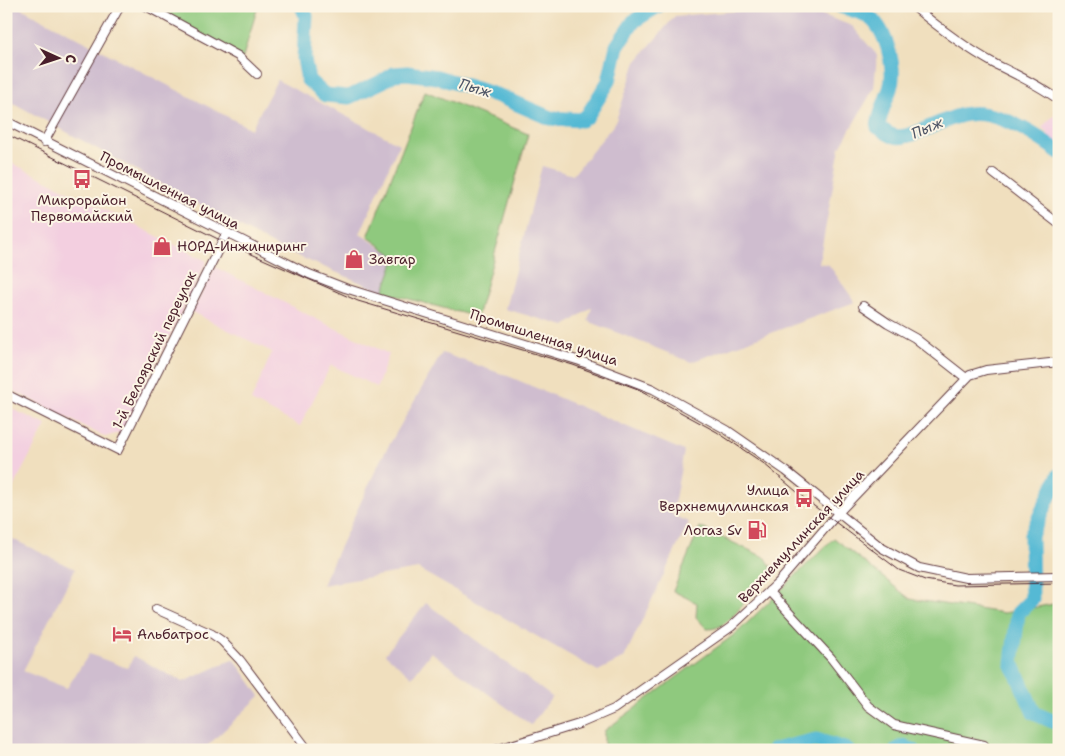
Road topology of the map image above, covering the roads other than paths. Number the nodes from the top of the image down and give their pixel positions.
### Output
1 (120, 6) edge
2 (146, 6) edge
3 (913, 6) edge
4 (257, 74) dead end
5 (1059, 100) edge
6 (6, 121) edge
7 (44, 142) junction
8 (993, 173) dead end
9 (1059, 224) edge
10 (226, 234) junction
11 (863, 306) dead end
12 (1059, 362) edge
13 (966, 378) junction
14 (6, 394) edge
15 (839, 512) junction
16 (1059, 576) edge
17 (769, 592) junction
18 (156, 609) dead end
19 (984, 745) dead end
20 (308, 750) edge
21 (495, 750) edge

1 - 7 street
2 - 4 street
3 - 5 street
6 - 7 street, Промышленная улица
7 - 10 street, Промышленная улица
8 - 9 street
10 - 14 street, 1-й Белоярский переулок
10 - 15 street, Промышленная улица
11 - 13 street
12 - 13 street, Верхнемуллинская улица
13 - 15 street, Верхнемуллинская улица
15 - 16 street, Промышленная улица
15 - 17 street, Верхнемуллинская улица
17 - 19 street
17 - 21 street, Верхнемуллинская улица
18 - 20 street

